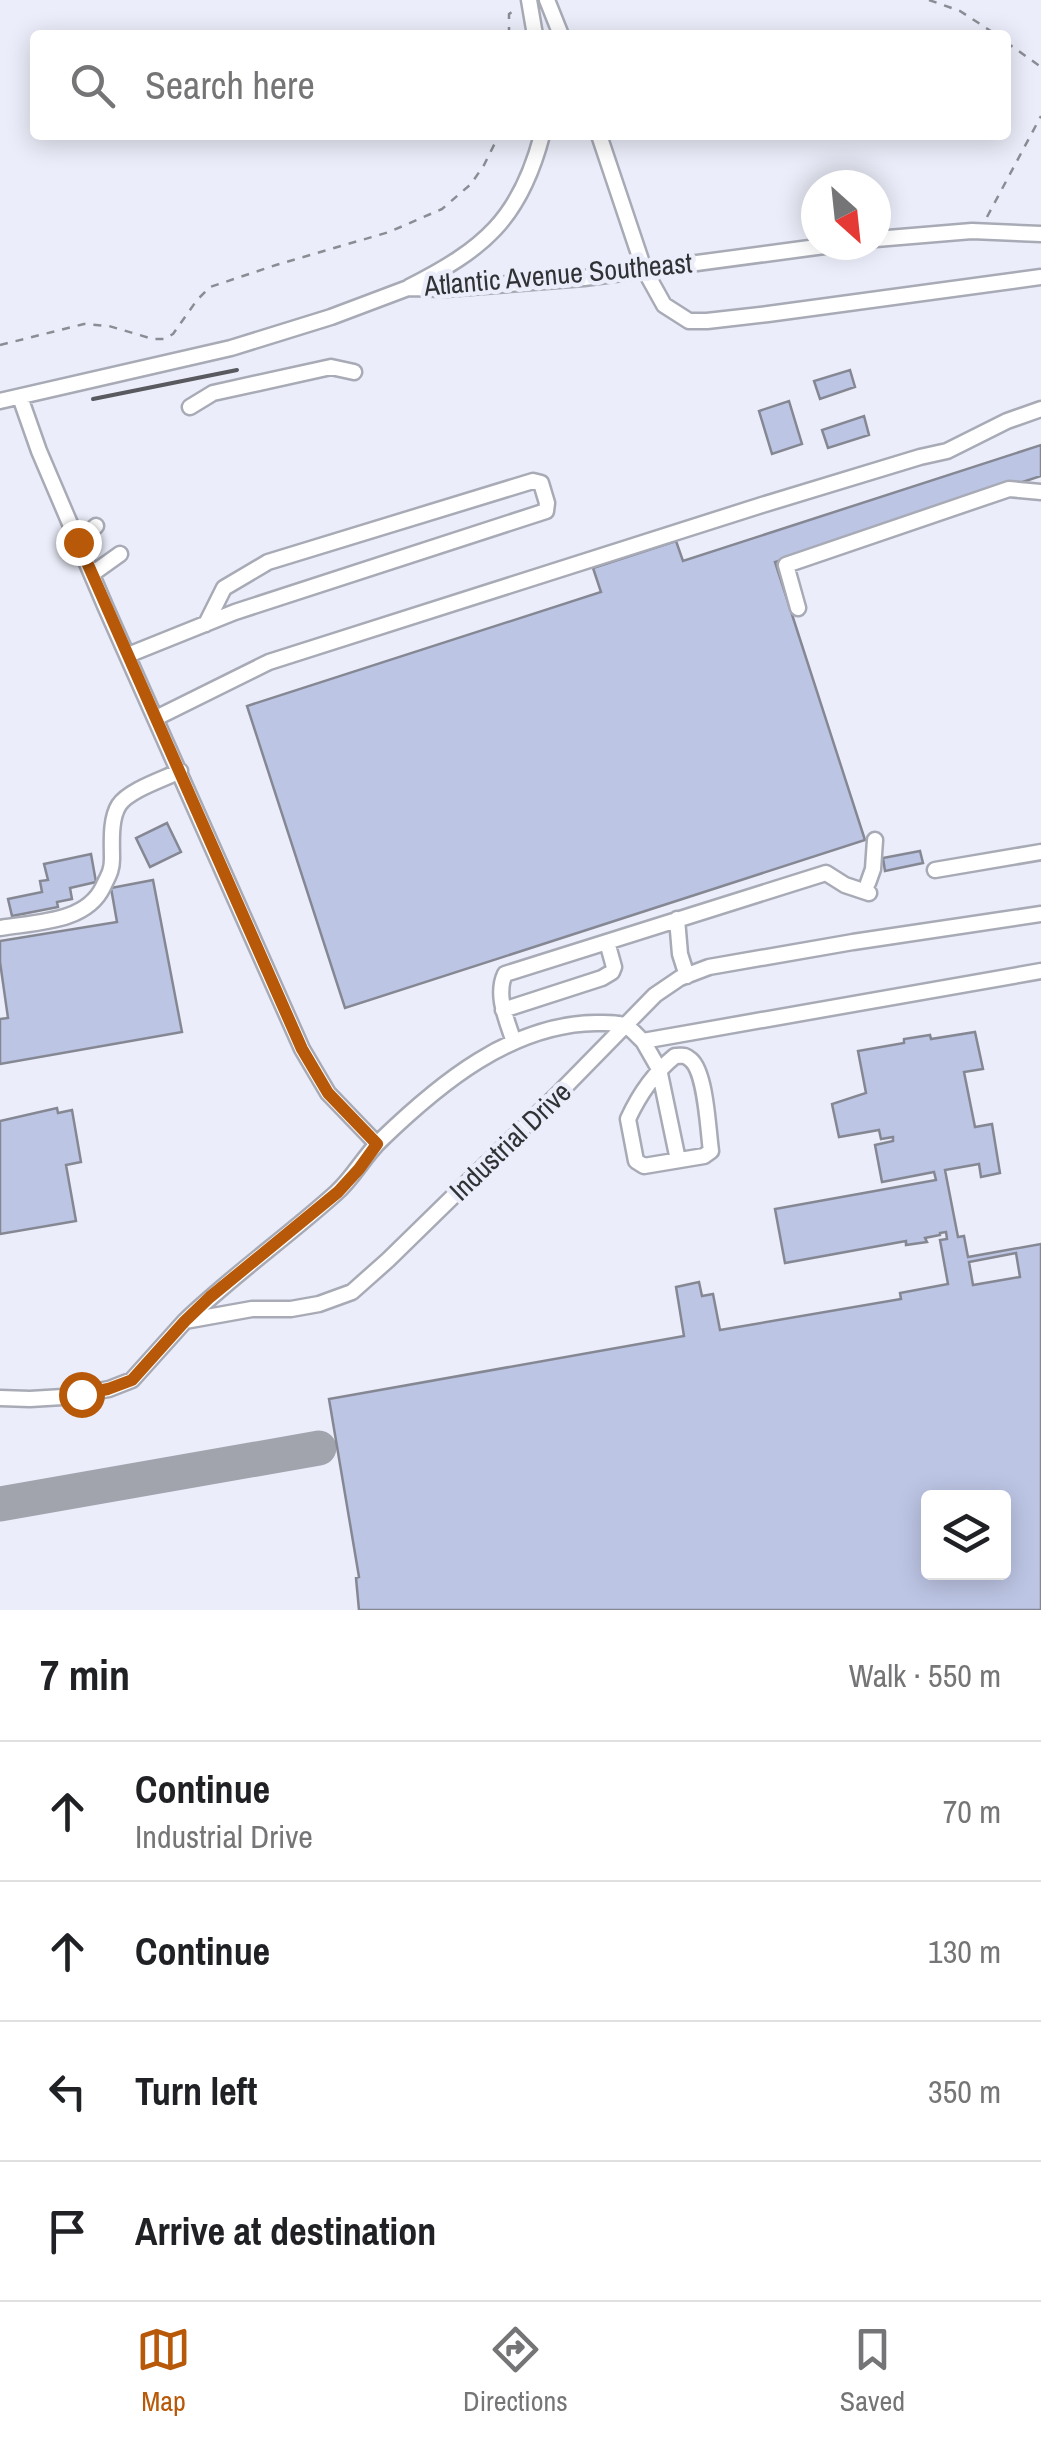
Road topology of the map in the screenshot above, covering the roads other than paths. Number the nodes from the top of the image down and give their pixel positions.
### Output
1 (547, 0) edge
2 (524, 2) edge
3 (533, 30) edge
4 (559, 30) edge
5 (541, 140) edge
6 (601, 140) edge
7 (1041, 234) edge
8 (891, 238) edge
9 (801, 249) edge
10 (644, 269) junction
11 (1041, 278) edge
12 (408, 288) junction
13 (338, 384) dead end
14 (20, 397) junction
15 (0, 401) edge
16 (190, 407) dead end
17 (1041, 408) edge
18 (78, 492) dead end
19 (1041, 492) edge
20 (61, 502) junction
21 (96, 526) dead end
22 (78, 542) junction
23 (120, 554) dead end
24 (92, 574) junction
25 (798, 608) dead end
26 (206, 624) junction
27 (128, 655) junction
28 (156, 718) junction
29 (180, 771) junction
30 (875, 840) dead end
31 (1041, 852) edge
32 (935, 870) dead end
33 (1041, 914) edge
34 (677, 919) junction
35 (874, 920) dead end
36 (0, 928) edge
37 (878, 938) junction
38 (607, 942) junction
39 (1041, 971) edge
40 (687, 976) junction
41 (504, 1010) junction
42 (626, 1026) junction
43 (514, 1042) junction
44 (643, 1042) junction
45 (659, 1069) junction
46 (377, 1144) junction
47 (678, 1160) junction
48 (185, 1321) junction
49 (0, 1398) edge

1 - 4 street
2 - 3 street
5 - 12 street
6 - 10 street
7 - 8 street
9 - 10 street, Atlantic Avenue Southeast
10 - 11 street
10 - 12 street, Atlantic Avenue Southeast
12 - 14 street, Atlantic Avenue Southeast
13 - 16 street
14 - 15 street, Atlantic Avenue Southeast
14 - 20 street
17 - 28 street
18 - 20 street
19 - 25 street
20 - 22 street
21 - 22 street
22 - 24 street
23 - 24 street
24 - 27 street
26 - 26 street
26 - 27 street
27 - 28 street
28 - 29 street
29 - 36 street
29 - 46 street
30 - 34 street
31 - 32 street
33 - 37 street, Industrial Drive
34 - 38 street
34 - 40 street
35 - 37 street
37 - 40 street, Industrial Drive
38 - 41 street
38 - 41 street
39 - 44 street
40 - 42 street, Industrial Drive
41 - 43 street
42 - 43 street
42 - 44 street
42 - 48 street, Industrial Drive
43 - 46 street
44 - 45 street
45 - 47 street
45 - 47 street
45 - 47 street
46 - 48 street
48 - 49 street

